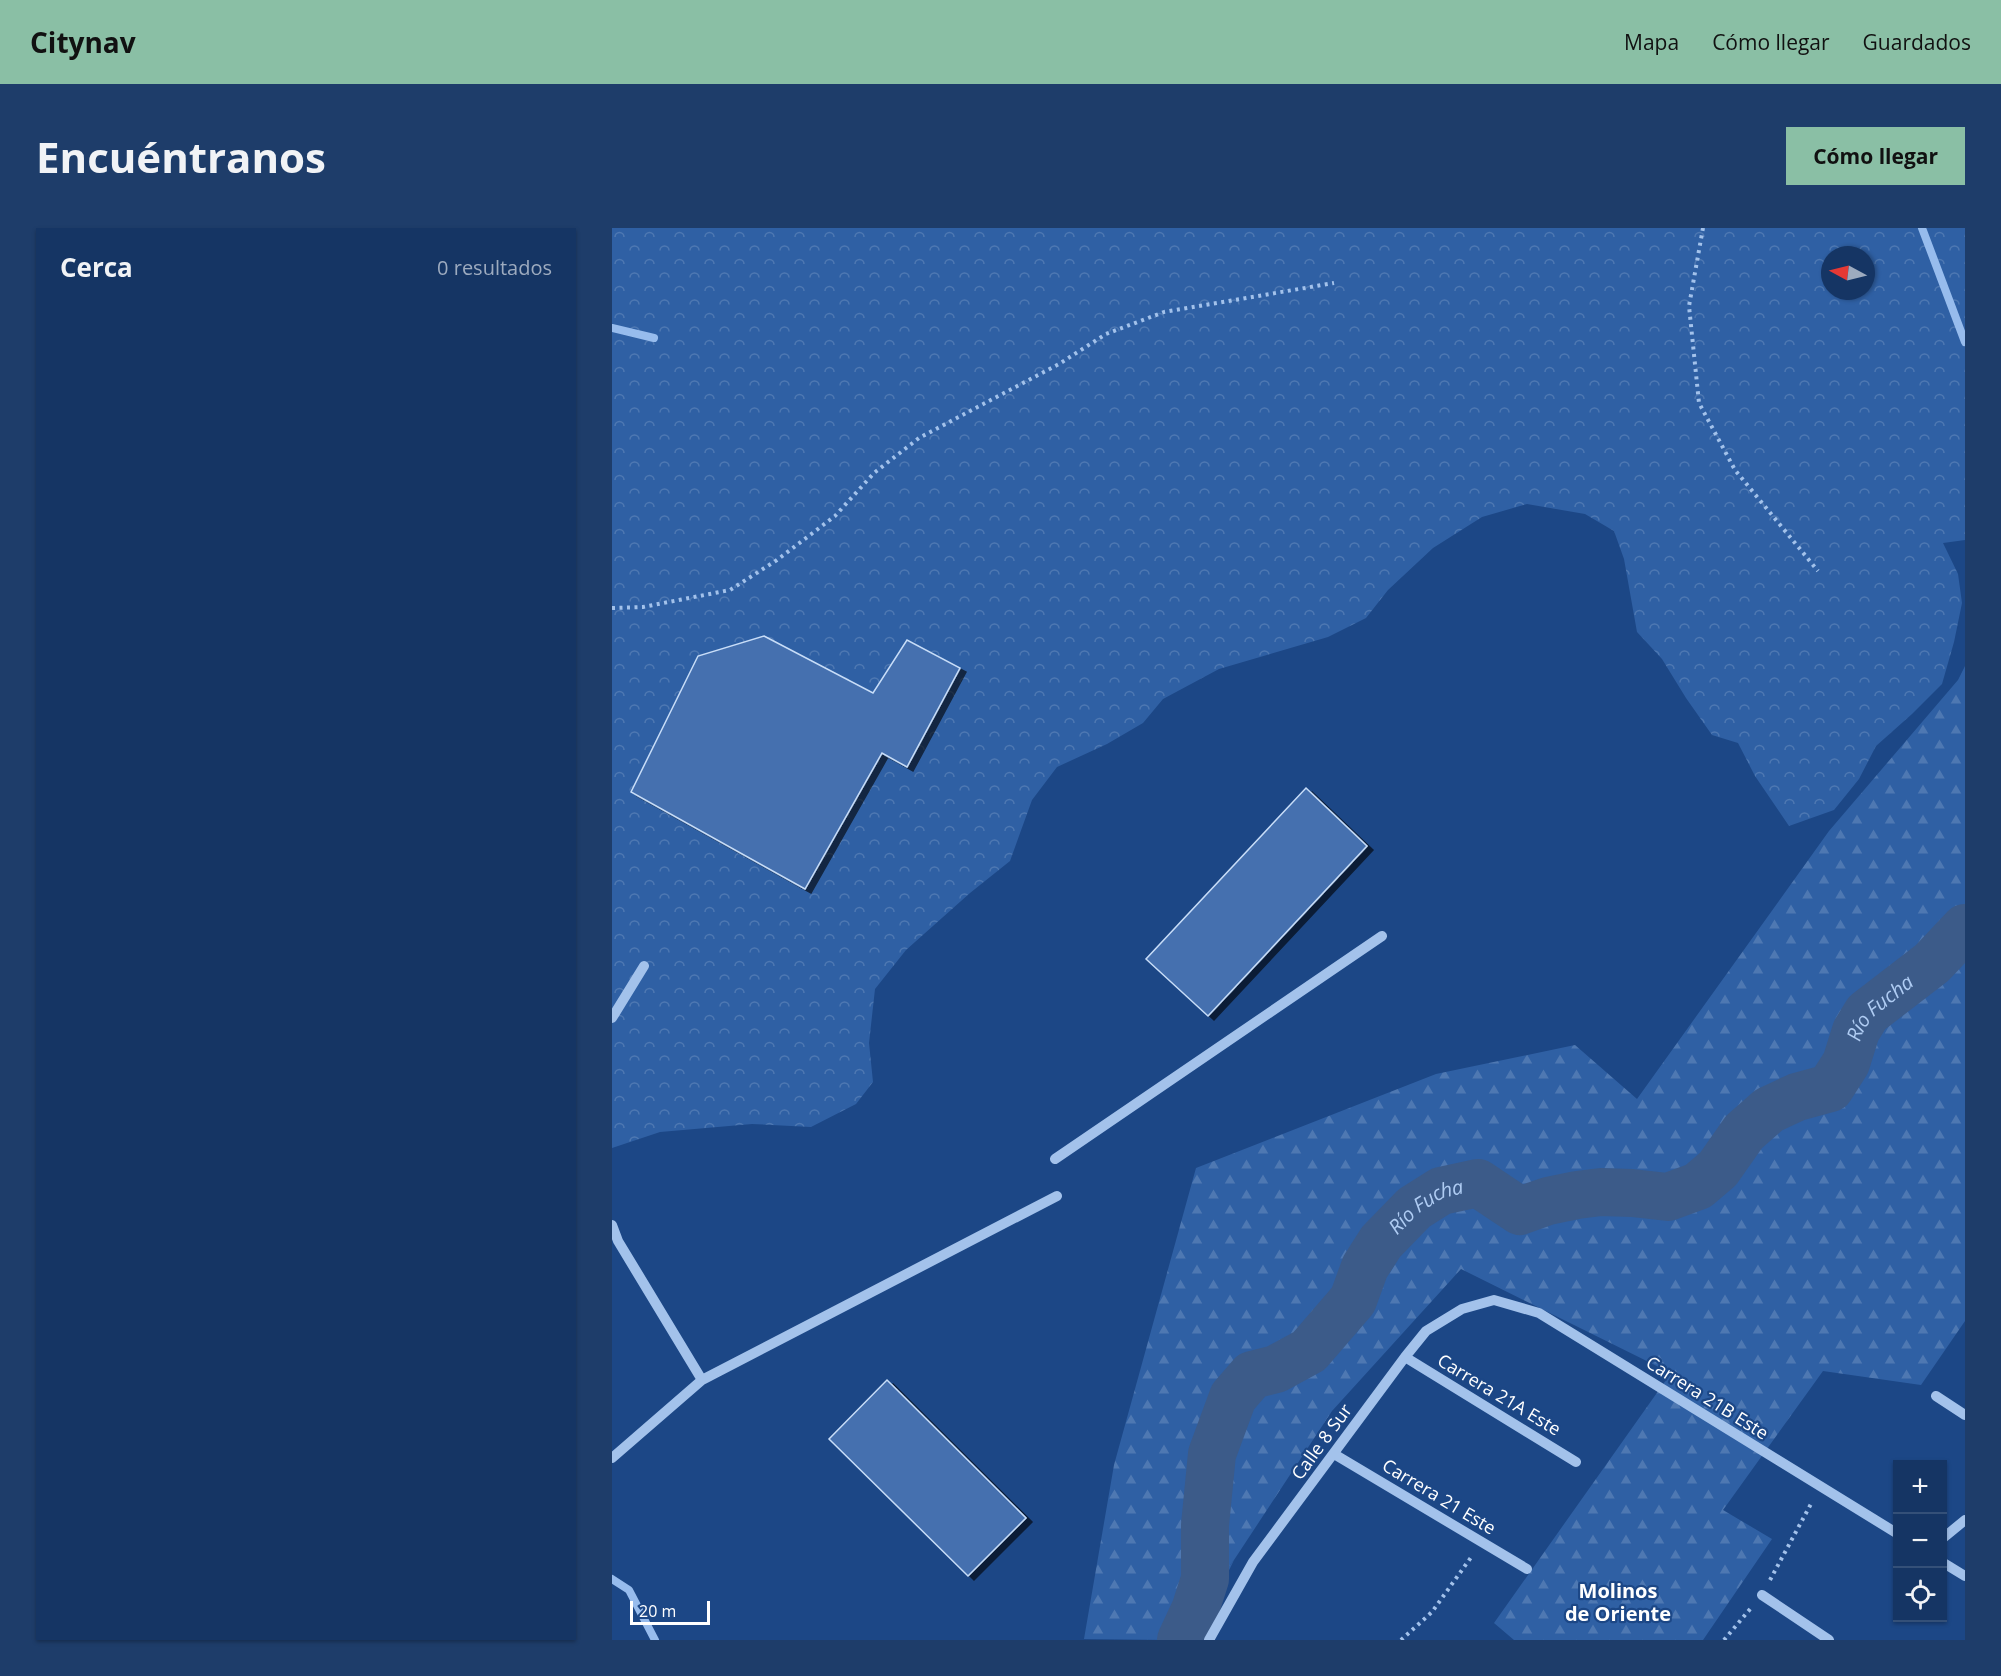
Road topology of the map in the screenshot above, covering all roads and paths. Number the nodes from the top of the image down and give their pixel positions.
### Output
1 (1703, 228) edge
2 (1334, 283) dead end
3 (1818, 571) dead end
4 (612, 608) edge
5 (1382, 936) dead end
6 (644, 966) dead end
7 (612, 1018) edge
8 (1055, 1159) dead end
9 (1057, 1197) dead end
10 (612, 1225) edge
11 (1494, 1300) joint
12 (1405, 1357) junction
13 (702, 1380) junction
14 (1936, 1396) dead end
15 (1965, 1416) edge
16 (1334, 1454) junction
17 (612, 1458) edge
18 (1576, 1462) dead end
19 (1820, 1488) junction
20 (1965, 1520) edge
21 (1893, 1531) edge
22 (1947, 1535) edge
23 (1482, 1542) junction
24 (1947, 1565) edge
25 (1527, 1569) dead end
26 (1965, 1576) edge
27 (1762, 1595) junction
28 (1209, 1640) edge
29 (1401, 1640) edge
30 (1724, 1640) edge
31 (1829, 1640) edge

1 - 3 path
2 - 4 path
5 - 8 street
6 - 7 street
9 - 13 street
10 - 13 street
11 - 12 street, Calle 8 Sur
11 - 19 street, Carrera 21B Este
12 - 16 street, Calle 8 Sur
12 - 18 street, Carrera 21A Este
13 - 17 street
14 - 15 street
16 - 23 street, Carrera 21 Este
16 - 28 street, Calle 8 Sur
19 - 21 street, Carrera 21B Este
19 - 27 path
20 - 22 street
23 - 25 street, Carrera 21 Este
23 - 29 path
24 - 26 street
27 - 30 path
27 - 31 street

